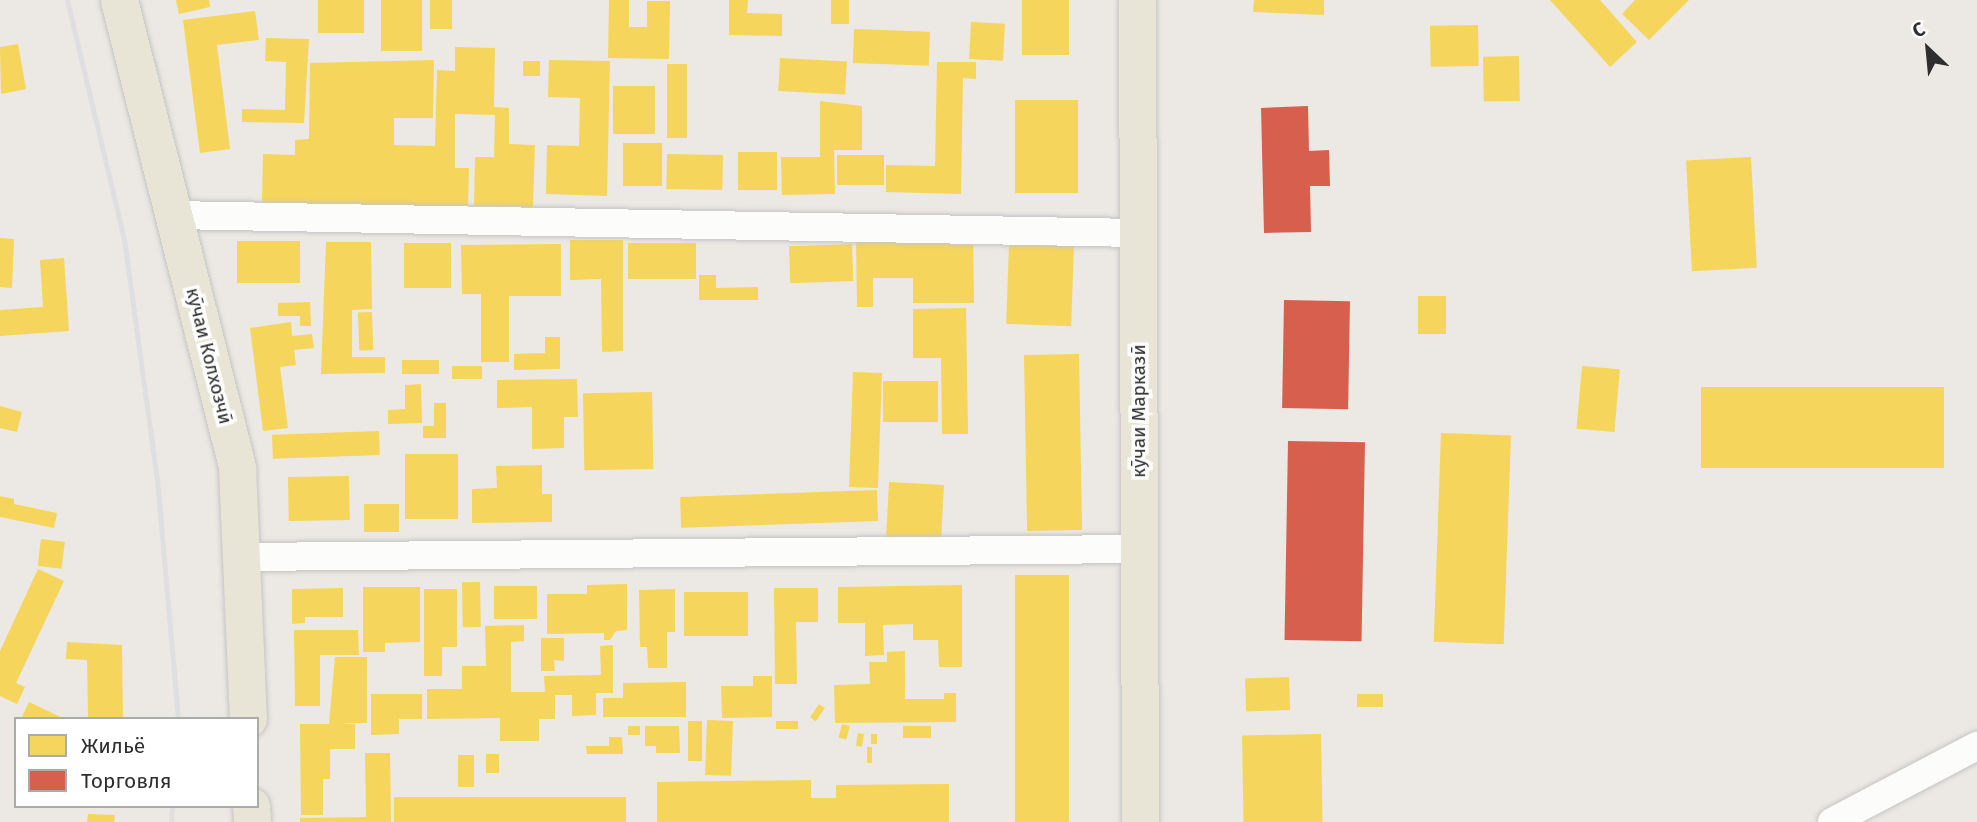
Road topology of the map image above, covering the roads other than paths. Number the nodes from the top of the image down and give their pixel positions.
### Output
1 (119, 0) edge
2 (1137, 0) edge
3 (173, 215) junction
4 (1138, 233) junction
5 (1140, 549) junction
6 (241, 557) junction
7 (248, 717) edge
8 (1977, 746) edge
9 (1140, 822) edge
10 (1832, 822) edge

1 - 3 main road, кӯчаи Колхозчӣ
2 - 4 main road, кӯчаи Марказӣ
3 - 4 street
3 - 6 main road, кӯчаи Колхозчӣ
4 - 5 main road, кӯчаи Марказӣ
5 - 6 street
5 - 9 main road, кӯчаи Марказӣ
6 - 7 main road, кӯчаи Колхозчӣ
8 - 10 street

